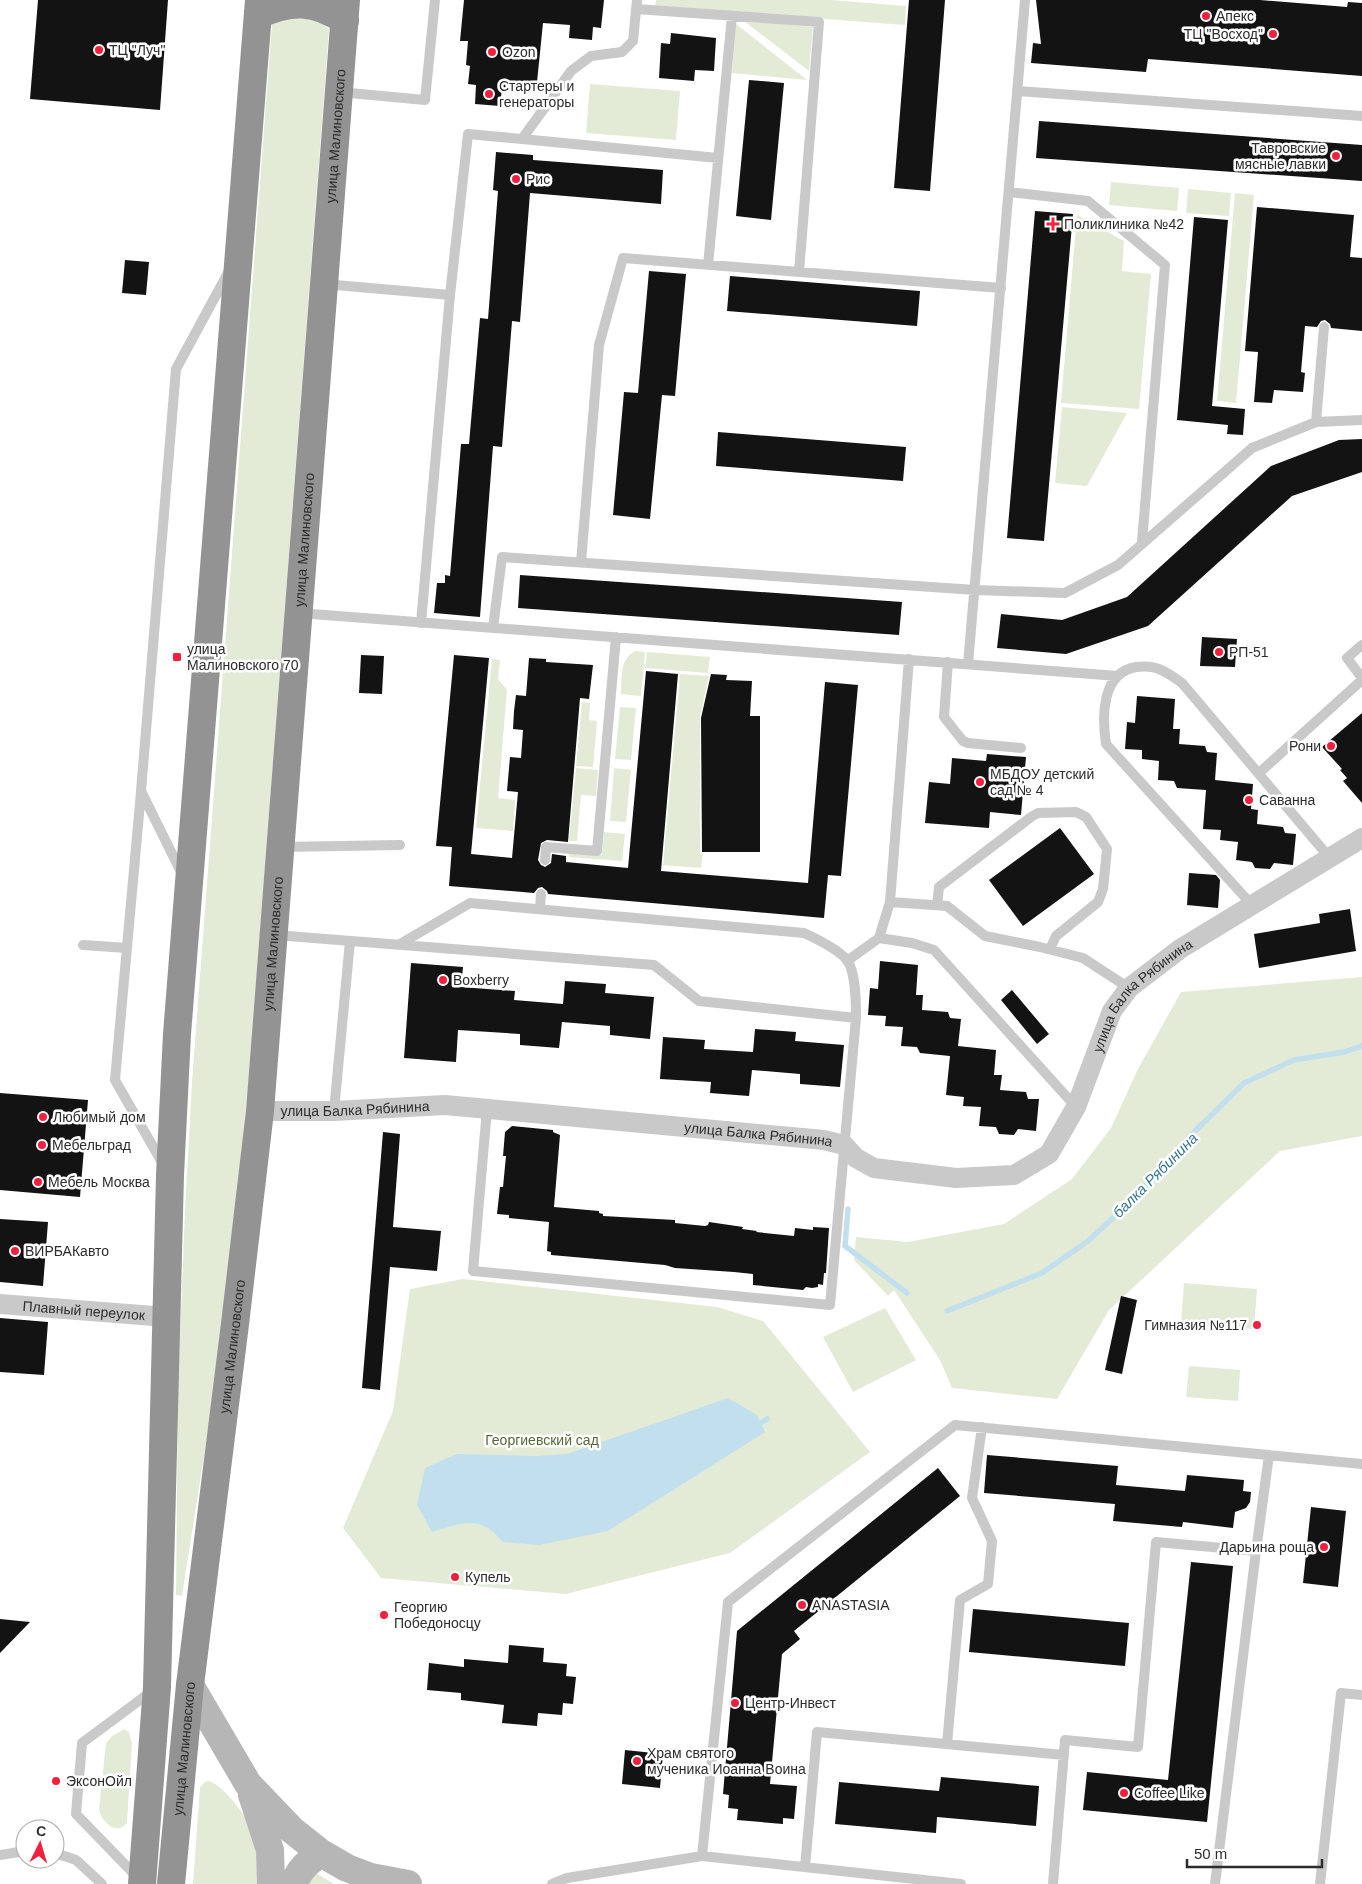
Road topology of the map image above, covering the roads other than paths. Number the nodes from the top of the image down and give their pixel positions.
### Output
1 (435, 0) edge
2 (1025, 0) edge
3 (636, 4) edge
4 (259, 8) edge
5 (346, 10) edge
6 (732, 16) junction
7 (1018, 91) junction
8 (339, 92) junction
9 (1362, 116) edge
10 (522, 139) junction
11 (718, 158) junction
12 (1009, 192) junction
13 (239, 253) junction
14 (708, 265) junction
15 (799, 272) junction
16 (324, 284) junction
17 (1000, 288) junction
18 (450, 295) junction
19 (1324, 328) dead end
20 (1362, 420) edge
21 (1316, 422) junction
22 (1142, 542) junction
23 (581, 562) junction
24 (975, 590) junction
25 (298, 613) junction
26 (421, 623) junction
27 (493, 628) junction
28 (616, 637) junction
29 (1362, 645) edge
30 (910, 659) junction
31 (948, 662) junction
32 (968, 664) junction
33 (1118, 676) junction
34 (1362, 679) edge
35 (1021, 748) dead end
36 (1258, 773) junction
37 (141, 791) junction
38 (1362, 838) edge
39 (400, 845) dead end
40 (280, 847) junction
41 (1329, 857) junction
42 (545, 860) dead end
43 (189, 888) junction
44 (541, 894) dead end
45 (890, 902) junction
46 (937, 905) junction
47 (1252, 905) junction
48 (540, 908) junction
49 (273, 935) junction
50 (879, 938) junction
51 (350, 940) junction
52 (400, 944) junction
53 (82, 945) dead end
54 (127, 948) junction
55 (1050, 949) junction
56 (847, 960) junction
57 (1130, 988) junction
58 (856, 1018) junction
59 (1076, 1107) junction
60 (487, 1109) junction
61 (260, 1111) junction
62 (334, 1111) junction
63 (844, 1145) junction
64 (170, 1175) junction
65 (0, 1304) edge
66 (167, 1317) junction
67 (982, 1427) junction
68 (1269, 1455) junction
69 (1362, 1464) edge
70 (1256, 1551) junction
71 (190, 1685) junction
72 (157, 1687) junction
73 (1362, 1695) edge
74 (947, 1744) junction
75 (1064, 1755) junction
76 (248, 1784) junction
77 (15, 1853) edge
78 (320, 1853) junction
79 (0, 1855) edge
80 (65, 1856) edge
81 (702, 1856) junction
82 (806, 1867) junction
83 (141, 1883) edge
84 (102, 1884) edge
85 (171, 1884) edge
86 (271, 1884) edge
87 (294, 1884) edge
88 (408, 1884) edge
89 (552, 1884) edge
90 (961, 1884) edge
91 (1052, 1884) edge
92 (1215, 1884) edge
93 (1320, 1884) edge

1 - 8 lane
2 - 7 lane
3 - 6 lane
3 - 10 lane
4 - 5 highway
4 - 13 highway
5 - 8 highway, улица Малиновского
6 - 11 lane
6 - 15 lane
7 - 9 lane
7 - 12 lane
8 - 16 highway, улица Малиновского
10 - 11 lane
10 - 18 lane
11 - 14 lane
12 - 17 lane
12 - 22 lane
13 - 37 lane
13 - 43 highway
14 - 15 lane
14 - 23 lane
15 - 17 lane
16 - 18 lane
16 - 25 highway, улица Малиновского
17 - 24 lane
18 - 26 lane
19 - 21 lane
20 - 21 lane
21 - 22 lane
22 - 24 lane
23 - 24 lane
23 - 27 lane
24 - 32 lane
25 - 26 lane
25 - 40 highway, улица Малиновского
26 - 27 lane
27 - 28 lane
28 - 30 lane
28 - 42 lane
29 - 34 lane
30 - 31 lane
30 - 45 lane
31 - 32 lane
31 - 35 lane
32 - 33 lane
33 - 36 lane
33 - 47 lane
34 - 36 lane
36 - 41 lane
37 - 43 lane
37 - 54 lane
38 - 41 street, улица Балка Рябинина
39 - 40 lane
40 - 49 highway, улица Малиновского
41 - 47 street, улица Балка Рябинина
43 - 64 highway
44 - 48 lane
45 - 46 lane
45 - 50 lane
46 - 55 lane
46 - 55 lane
47 - 57 street, улица Балка Рябинина
48 - 52 lane
48 - 56 lane
49 - 51 lane
49 - 61 highway, улица Малиновского
50 - 56 lane
50 - 59 lane
51 - 52 lane
51 - 62 lane
52 - 58 lane
53 - 54 lane
54 - 64 lane
55 - 57 lane
56 - 58 lane
57 - 59 street, улица Балка Рябинина
58 - 63 lane
59 - 63 street, улица Балка Рябинина
60 - 62 street, улица Балка Рябинина
60 - 63 street, улица Балка Рябинина
60 - 63 lane
61 - 62 street, улица Балка Рябинина
61 - 71 highway, улица Малиновского
64 - 66 highway
65 - 66 street, Плавный переулок
66 - 72 highway
67 - 68 lane
67 - 74 lane
67 - 81 lane
68 - 69 lane
68 - 70 lane
70 - 75 lane
70 - 92 lane
71 - 76 main road
71 - 85 highway, улица Малиновского
72 - 83 highway
72 - 83 lane
73 - 93 lane
74 - 75 lane
74 - 82 lane
75 - 91 lane
76 - 78 main road
76 - 86 main road
77 - 79 lane
78 - 87 main road
78 - 88 main road
80 - 84 lane
81 - 82 lane
81 - 89 lane
82 - 90 lane

